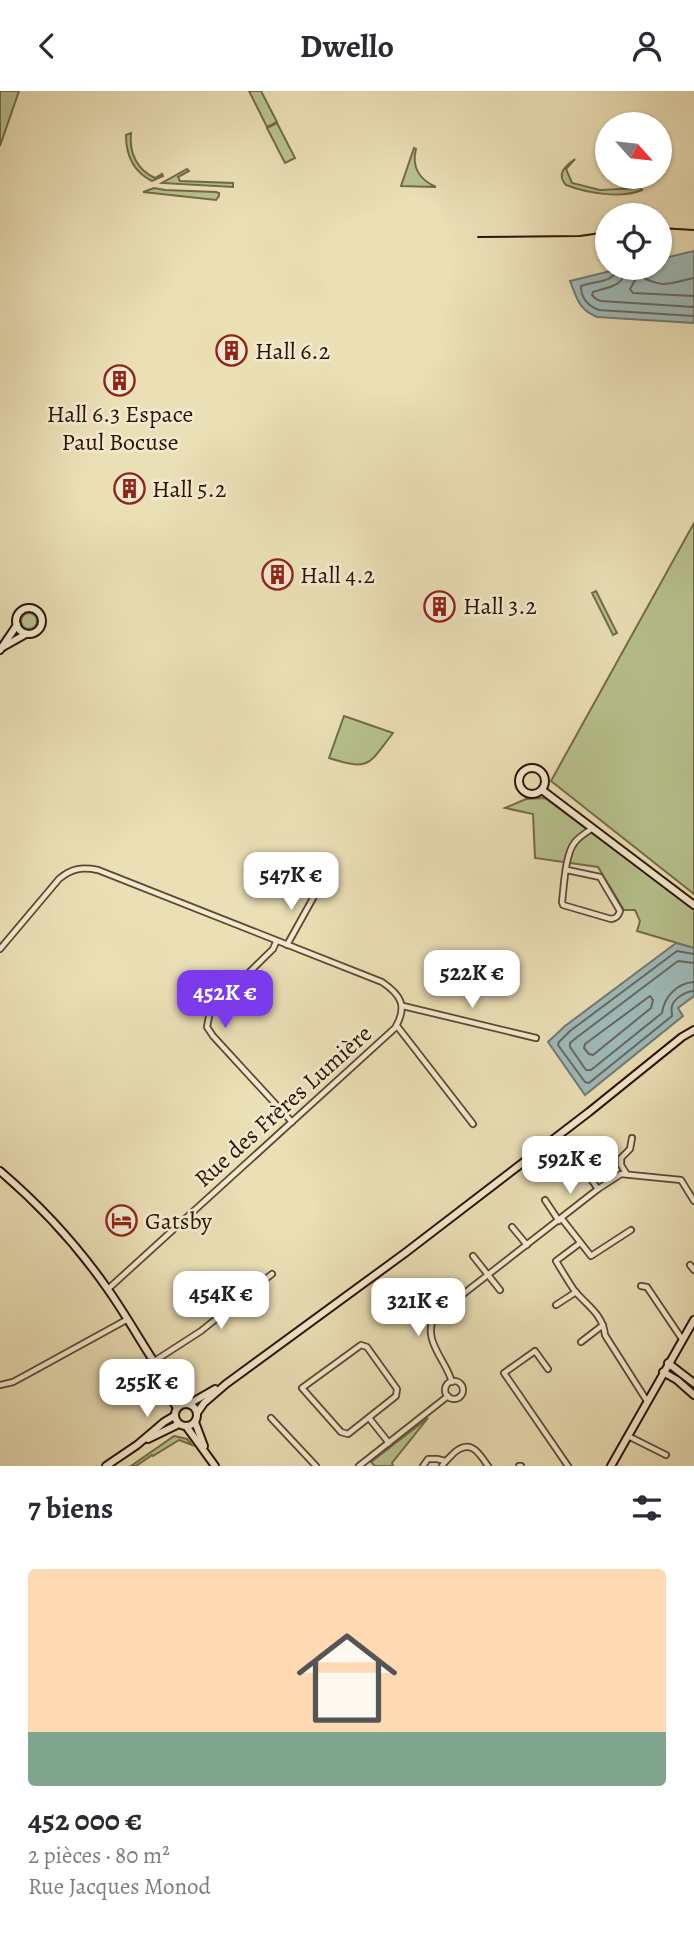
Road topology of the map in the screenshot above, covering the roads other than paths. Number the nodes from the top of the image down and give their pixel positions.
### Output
1 (17, 625) junction
2 (26, 634) junction
3 (1, 649) edge
4 (542, 790) junction
5 (594, 828) junction
6 (567, 870) junction
7 (317, 891) dead end
8 (694, 905) edge
9 (276, 941) junction
10 (287, 945) junction
11 (0, 949) edge
12 (402, 1006) junction
13 (397, 1026) junction
14 (694, 1030) edge
15 (536, 1038) dead end
16 (292, 1122) junction
17 (472, 1124) dead end
18 (632, 1138) dead end
19 (0, 1171) edge
20 (585, 1171) dead end
21 (627, 1174) junction
22 (598, 1189) junction
23 (545, 1200) dead end
24 (694, 1201) edge
25 (560, 1220) junction
26 (512, 1227) dead end
27 (631, 1230) dead end
28 (580, 1243) junction
29 (527, 1245) junction
30 (473, 1256) dead end
31 (690, 1265) dead end
32 (694, 1270) edge
33 (272, 1274) dead end
34 (488, 1275) junction
35 (641, 1286) dead end
36 (108, 1289) junction
37 (500, 1290) dead end
38 (576, 1292) junction
39 (415, 1304) dead end
40 (556, 1305) dead end
41 (128, 1319) junction
42 (694, 1320) edge
43 (432, 1321) junction
44 (604, 1325) junction
45 (682, 1339) junction
46 (581, 1342) dead end
47 (153, 1361) junction
48 (668, 1363) junction
49 (158, 1369) junction
50 (548, 1369) dead end
51 (663, 1371) junction
52 (452, 1382) junction
53 (694, 1383) edge
54 (226, 1384) junction
55 (0, 1385) edge
56 (694, 1395) edge
57 (448, 1396) junction
58 (647, 1401) junction
59 (186, 1404) junction
60 (177, 1408) junction
61 (197, 1413) junction
62 (174, 1416) junction
63 (271, 1418) dead end
64 (369, 1418) junction
65 (195, 1422) junction
66 (183, 1425) junction
67 (628, 1435) junction
68 (389, 1443) junction
69 (137, 1445) junction
70 (205, 1451) junction
71 (667, 1455) dead end
72 (444, 1463) edge
73 (106, 1466) edge
74 (215, 1466) edge
75 (316, 1466) edge
76 (359, 1466) edge
77 (424, 1466) edge
78 (488, 1466) edge
79 (568, 1466) edge
80 (611, 1466) edge

1 - 2 street
1 - 2 street
1 - 3 street
2 - 3 street
4 - 4 street
4 - 5 street
5 - 6 street
5 - 8 street
6 - 6 street
7 - 10 street
9 - 10 street
9 - 11 street
9 - 16 street
10 - 12 street
12 - 13 street, Rue des Frères Lumière
12 - 15 street
13 - 16 street, Rue des Frères Lumière
13 - 17 street
14 - 54 street
16 - 36 street, Rue des Frères Lumière
18 - 21 street
19 - 36 street
20 - 22 street
21 - 22 street
21 - 24 street
22 - 25 street
23 - 25 street
25 - 28 street
25 - 29 street
26 - 29 street
27 - 28 street
28 - 38 street
29 - 34 street
30 - 34 street
31 - 32 street
33 - 47 street
34 - 37 street
34 - 43 street
35 - 45 street
36 - 41 street
38 - 40 street
38 - 44 street
39 - 43 street
41 - 47 street
41 - 55 street
42 - 45 street
43 - 52 street
44 - 46 street
44 - 58 street
45 - 48 street
47 - 49 street
48 - 51 street
48 - 53 street
49 - 59 street
49 - 60 street
50 - 79 street
51 - 56 street
51 - 58 street
52 - 57 street
52 - 57 street
54 - 59 street
54 - 61 street
57 - 68 street
58 - 67 street
59 - 60 street
59 - 61 street
60 - 62 street
61 - 65 street
62 - 66 street
62 - 69 street
63 - 75 street
64 - 64 street
64 - 68 street
65 - 66 street
65 - 70 street
66 - 69 street
66 - 70 street
67 - 71 street
67 - 80 street
68 - 76 street
69 - 73 street
70 - 74 street
72 - 77 street
72 - 78 street

